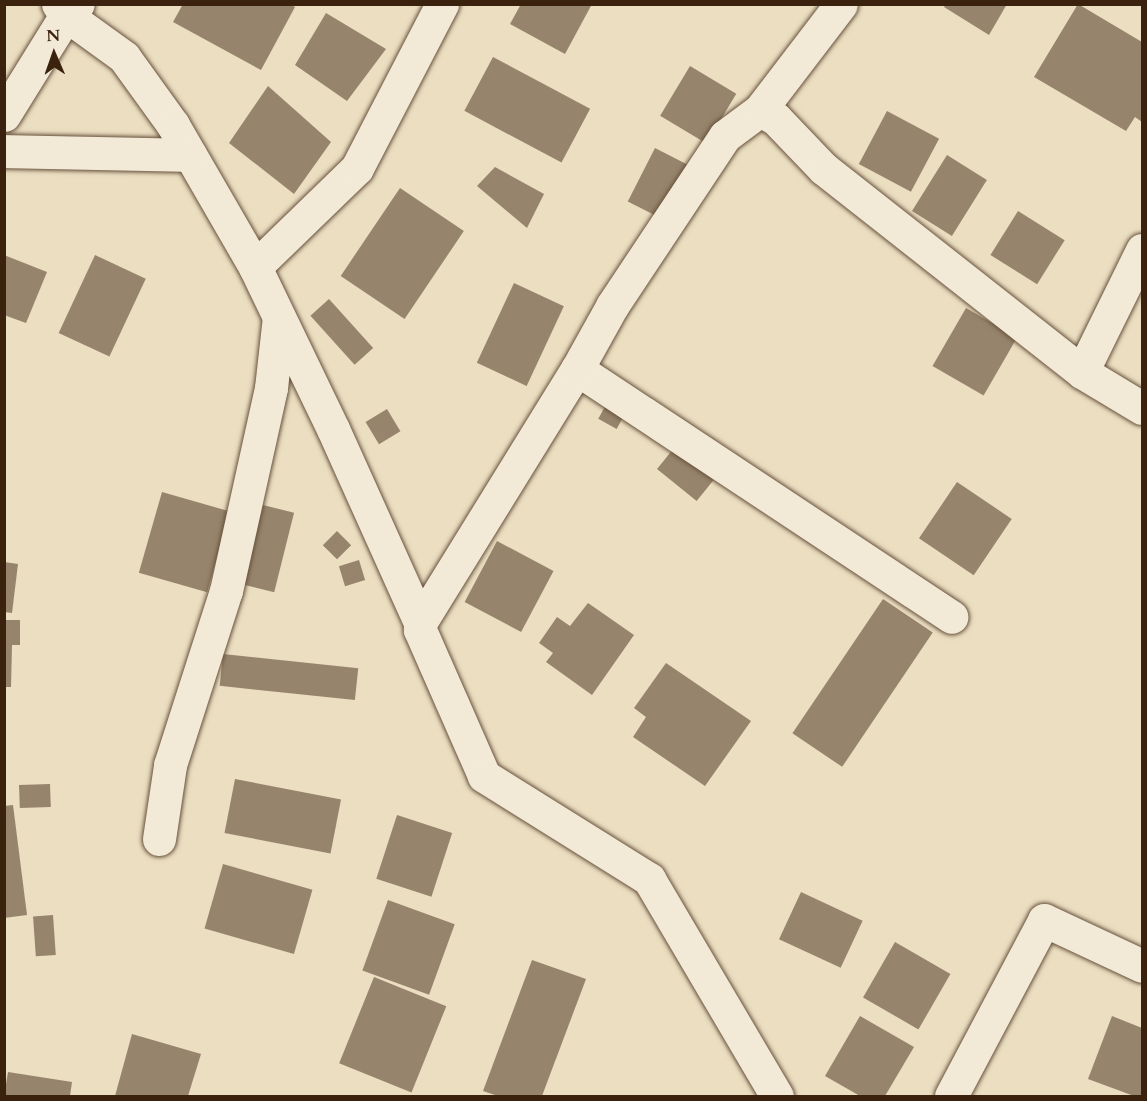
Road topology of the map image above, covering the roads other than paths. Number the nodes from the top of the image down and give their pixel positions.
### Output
1 (442, 4) edge
2 (841, 4) edge
3 (67, 8) edge
4 (760, 110) junction
5 (4, 115) edge
6 (4, 151) edge
7 (190, 155) junction
8 (1143, 250) edge
9 (255, 267) junction
10 (279, 317) junction
11 (578, 369) junction
12 (1082, 372) junction
13 (1143, 408) edge
14 (951, 618) dead end
15 (420, 624) junction
16 (159, 839) dead end
17 (1143, 966) edge
18 (777, 1096) edge
19 (951, 1096) edge

1 - 9 street
2 - 4 street
3 - 5 street
3 - 7 street
4 - 11 street
4 - 12 street
6 - 7 street
7 - 9 street
8 - 12 street
9 - 10 street
10 - 15 street
10 - 16 street
11 - 14 street
11 - 15 street
12 - 13 street
15 - 18 street
17 - 19 street

